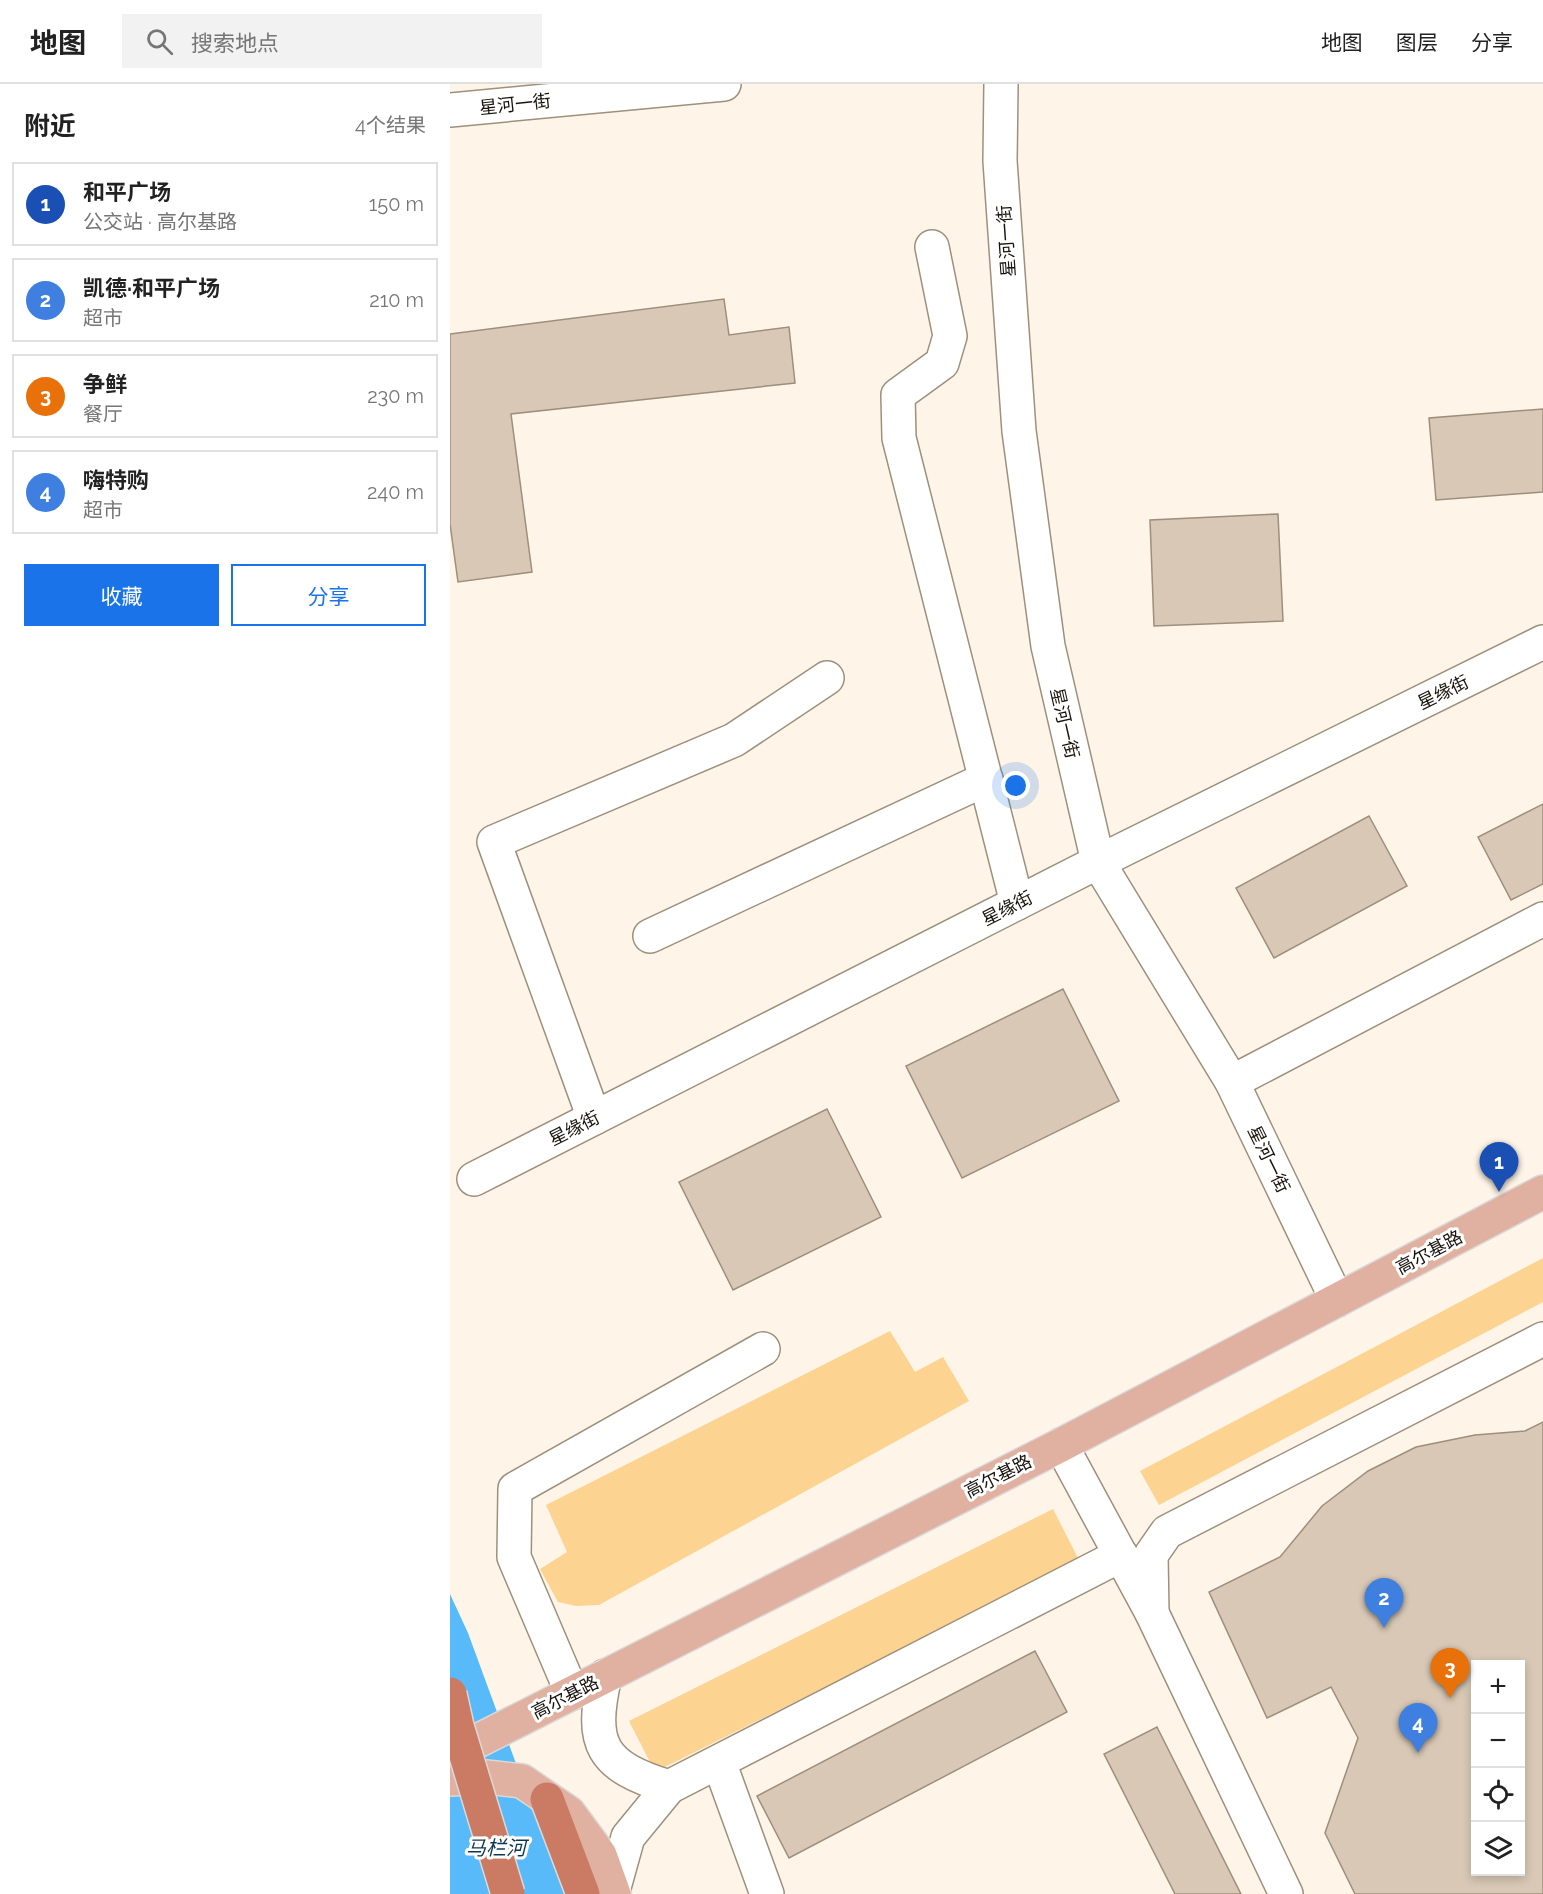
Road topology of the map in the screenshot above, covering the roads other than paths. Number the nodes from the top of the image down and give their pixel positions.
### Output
1 (724, 84) edge
2 (1001, 84) edge
3 (450, 110) edge
4 (932, 247) dead end
5 (1543, 642) edge
6 (827, 678) dead end
7 (986, 779) junction
8 (1098, 862) junction
9 (1017, 903) junction
10 (1543, 919) edge
11 (650, 936) dead end
12 (1232, 1082) junction
13 (594, 1118) junction
14 (474, 1179) dead end
15 (1543, 1192) edge
16 (1337, 1300) junction
17 (1543, 1339) edge
18 (763, 1349) dead end
19 (1060, 1445) junction
20 (1121, 1555) junction
21 (1152, 1613) junction
22 (605, 1676) junction
23 (450, 1694) edge
24 (564, 1697) junction
25 (450, 1754) edge
26 (719, 1762) junction
27 (450, 1779) edge
28 (669, 1787) junction
29 (547, 1799) joint
30 (604, 1893) edge
31 (493, 1894) edge
32 (508, 1894) edge
33 (767, 1894) edge
34 (1286, 1894) edge

1 - 3 street, 星河一街
2 - 8 street, 星河一街
4 - 7 street
5 - 8 street, 星缘街
6 - 13 street
7 - 9 street
7 - 11 street
8 - 9 street, 星缘街
8 - 12 street, 星河一街
9 - 13 street, 星缘街
10 - 12 street
12 - 16 street, 星河一街
13 - 14 street, 星缘街
15 - 16 main road, 高尔基路
16 - 19 main road, 高尔基路
17 - 21 street
18 - 24 street
19 - 20 street
19 - 22 main road, 高尔基路
20 - 21 street
20 - 26 street
21 - 34 street
22 - 24 main road, 高尔基路
22 - 28 street
23 - 32 highway, bridge
24 - 25 main road, 高尔基路
25 - 31 highway
26 - 28 street
26 - 33 street
27 - 29 main road
28 - 30 street
29 - 30 highway

